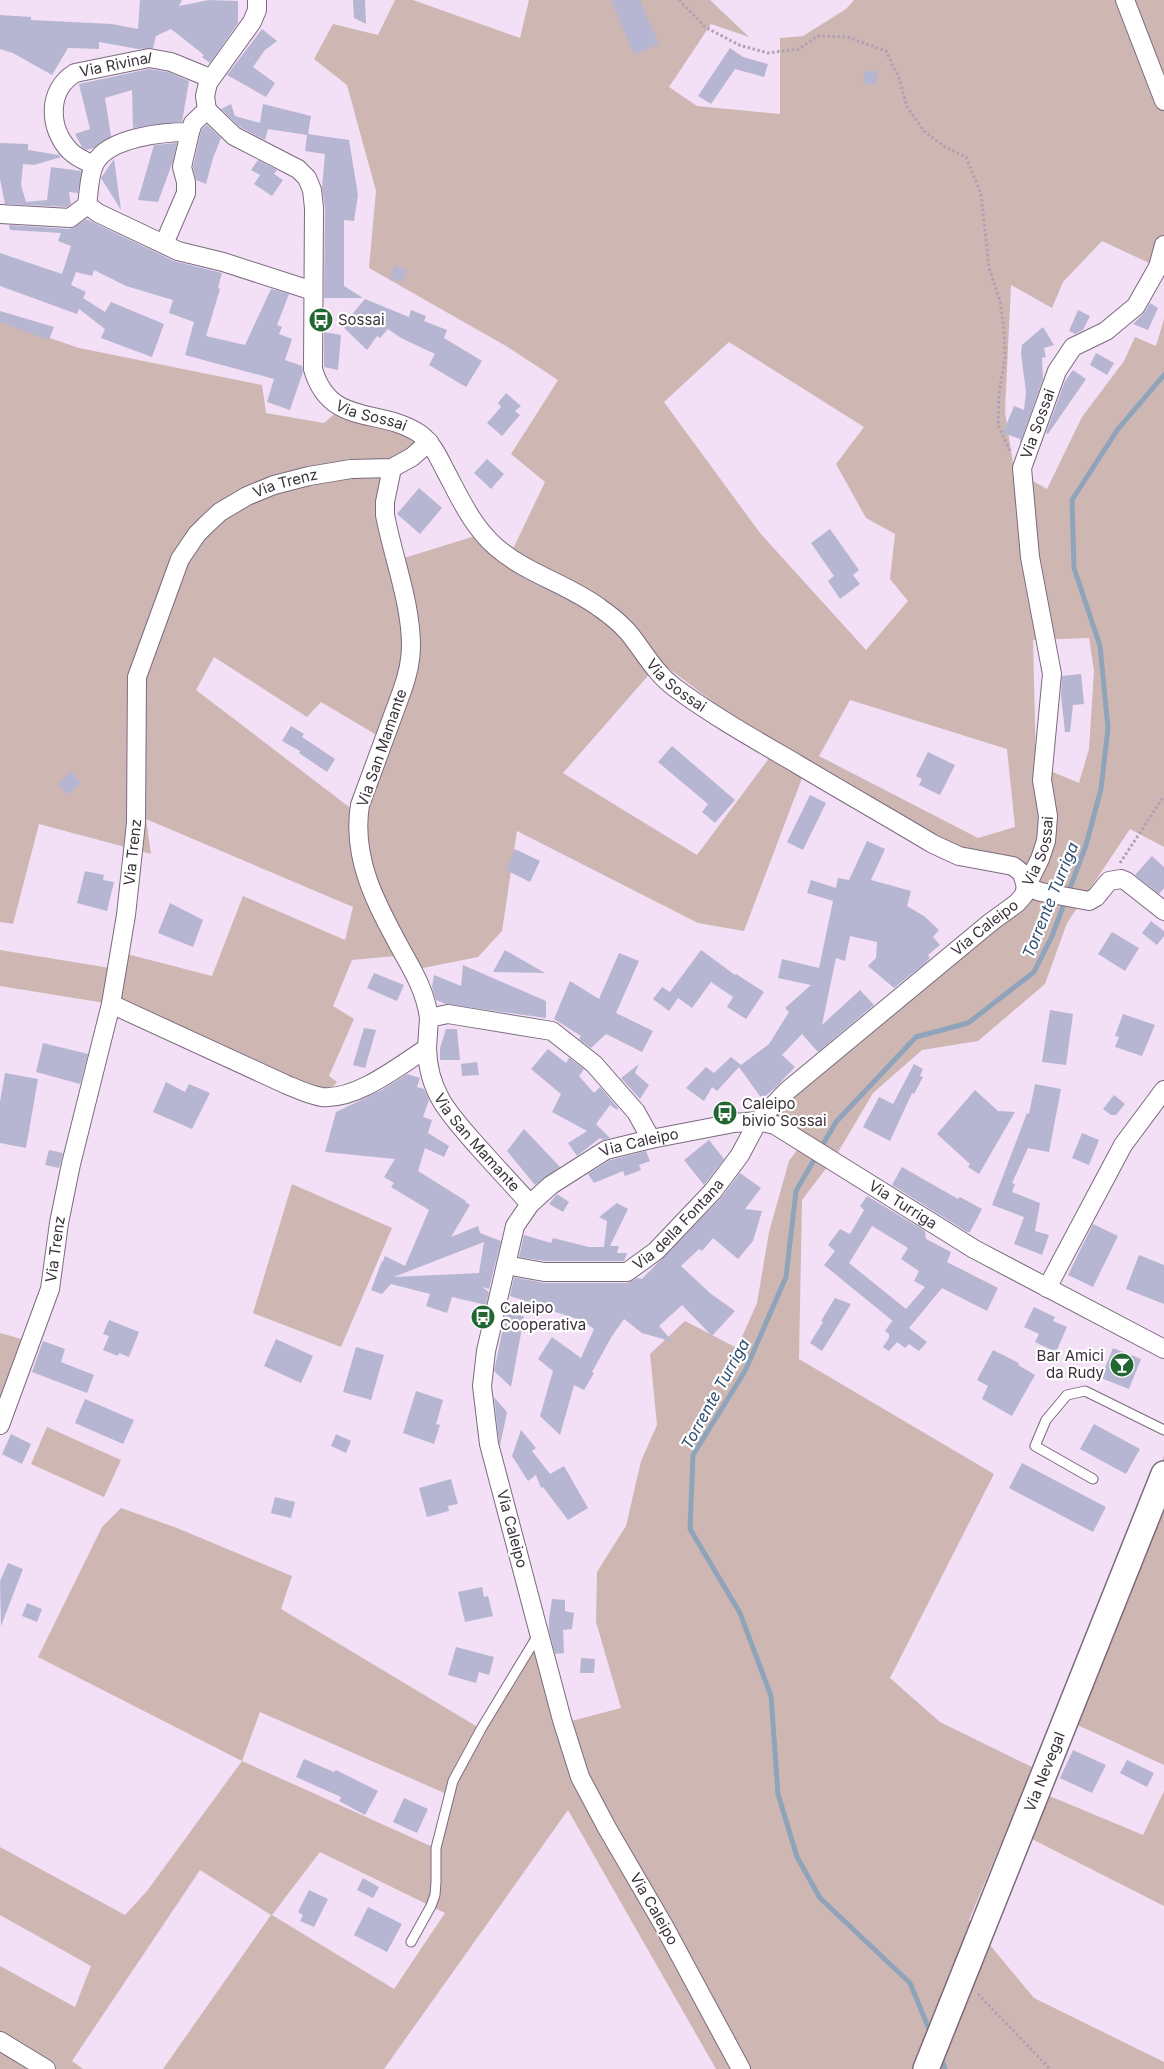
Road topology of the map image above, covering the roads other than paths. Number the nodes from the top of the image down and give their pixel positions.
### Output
1 (258, 0) edge
2 (1125, 0) edge
3 (210, 78) junction
4 (1164, 101) edge
5 (207, 110) junction
6 (190, 132) junction
7 (94, 165) junction
8 (87, 205) junction
9 (0, 214) edge
10 (164, 244) junction
11 (1164, 245) edge
12 (313, 291) junction
13 (429, 442) junction
14 (392, 468) junction
15 (1033, 890) junction
16 (1164, 911) edge
17 (111, 1004) junction
18 (429, 1018) junction
19 (427, 1048) junction
20 (1164, 1090) edge
21 (758, 1121) junction
22 (650, 1139) junction
23 (530, 1204) junction
24 (506, 1265) junction
25 (1047, 1288) junction
26 (1164, 1349) edge
27 (0, 1425) edge
28 (1164, 1430) edge
29 (1164, 1474) edge
30 (1093, 1479) dead end
31 (540, 1633) junction
32 (411, 1942) dead end
33 (0, 2041) edge
34 (928, 2066) edge
35 (46, 2069) edge
36 (741, 2069) edge

1 - 3 street
2 - 4 street
3 - 5 street
3 - 7 street, Via Rivinal
5 - 6 street
5 - 12 street, Via Sossai
6 - 7 street
6 - 10 street
7 - 8 street
8 - 9 street
8 - 10 street
10 - 12 street
11 - 15 street, Via Sossai
12 - 13 street, Via Sossai
13 - 14 street, Via Trenz
13 - 15 street, Via Sossai
14 - 17 street, Via Trenz
14 - 18 street, Via San Mamante
15 - 16 street
15 - 21 street, Via Caleipo
17 - 19 street
17 - 27 street, Via Trenz
18 - 19 street, Via San Mamante
18 - 22 street
19 - 23 street, Via San Mamante
20 - 25 street
21 - 22 street, Via Caleipo
21 - 24 street, Via della Fontana
21 - 25 street, Via Turriga
22 - 23 street, Via Caleipo
23 - 24 street, Via Caleipo
24 - 31 street, Via Caleipo
25 - 26 street, Via Turriga
28 - 30 lane
29 - 34 main road, Via Nevegal
31 - 32 lane
31 - 36 street, Via Caleipo
33 - 35 street

